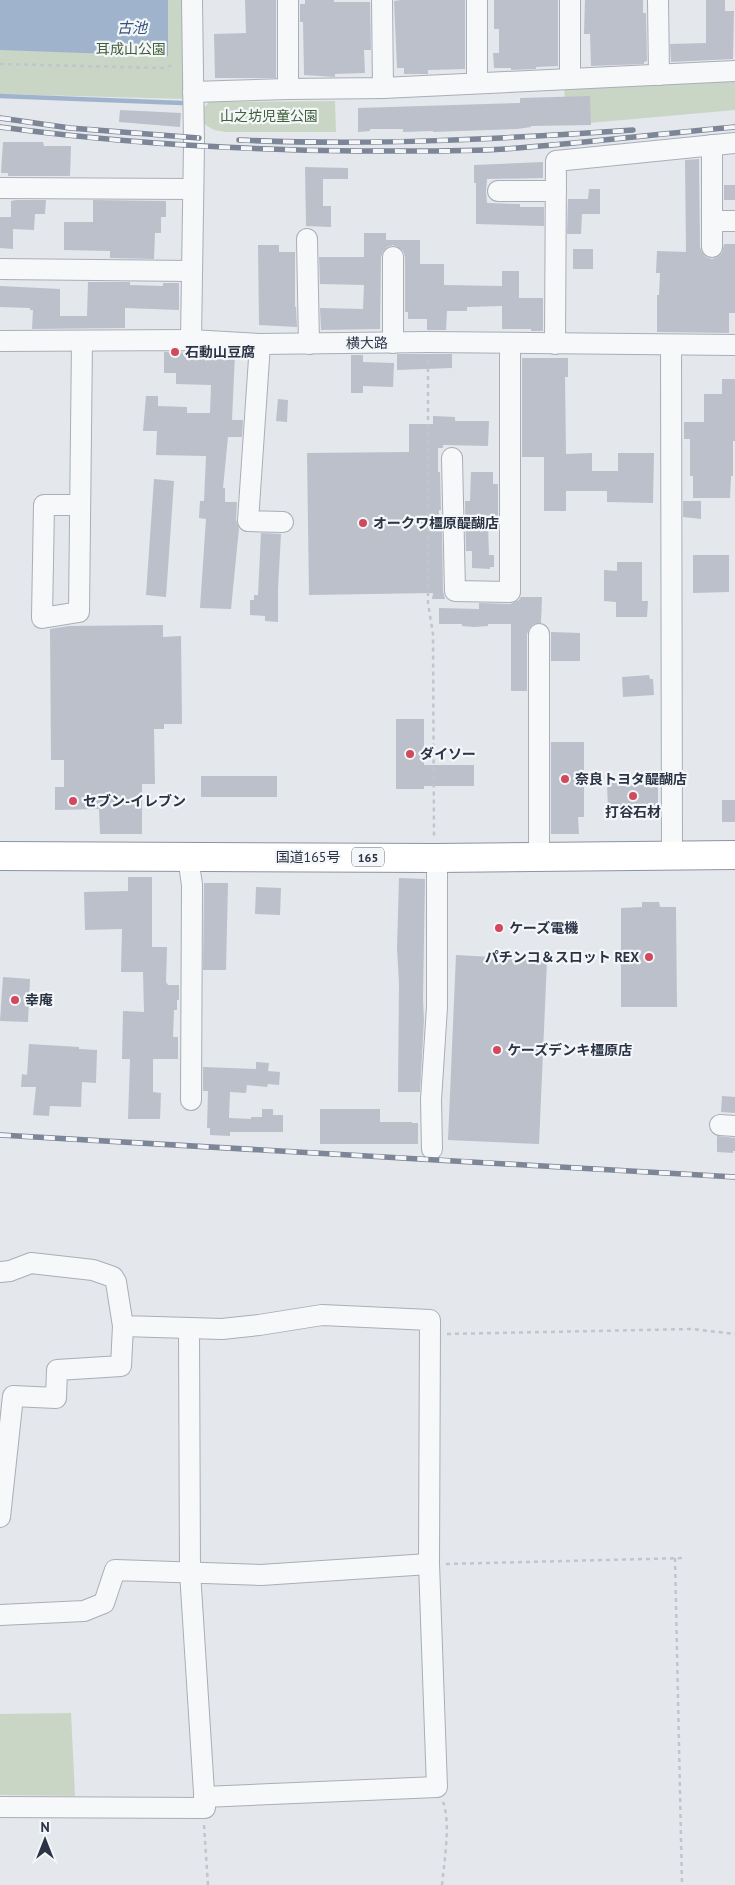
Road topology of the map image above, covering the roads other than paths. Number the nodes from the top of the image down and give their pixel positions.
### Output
1 (192, 0) edge
2 (288, 0) edge
3 (382, 0) edge
4 (477, 0) edge
5 (570, 0) edge
6 (658, 0) edge
7 (735, 71) edge
8 (659, 75) junction
9 (570, 79) junction
10 (477, 82) junction
11 (383, 88) junction
12 (288, 89) junction
13 (193, 92) junction
14 (735, 143) edge
15 (712, 146) junction
16 (0, 188) edge
17 (193, 189) junction
18 (498, 191) dead end
19 (556, 191) junction
20 (712, 221) junction
21 (735, 221) edge
22 (307, 239) dead end
23 (712, 247) dead end
24 (393, 257) dead end
25 (0, 269) edge
26 (192, 271) junction
27 (190, 340) junction
28 (0, 341) edge
29 (82, 341) junction
30 (393, 342) junction
31 (260, 344) junction
32 (309, 344) junction
33 (510, 344) junction
34 (555, 344) junction
35 (735, 344) edge
36 (671, 345) junction
37 (452, 458) dead end
38 (80, 505) junction
39 (282, 522) dead end
40 (538, 634) dead end
41 (672, 854) junction
42 (735, 855) edge
43 (0, 856) edge
44 (539, 856) junction
45 (188, 857) junction
46 (435, 858) junction
47 (192, 1100) dead end
48 (432, 1149) dead end
49 (0, 1272) edge
50 (123, 1326) junction
51 (188, 1329) junction
52 (0, 1517) edge
53 (429, 1564) junction
54 (190, 1572) junction
55 (0, 1615) edge
56 (205, 1802) junction
57 (0, 1807) edge

1 - 13 street
2 - 12 street
3 - 11 street
4 - 10 street
5 - 9 street
6 - 8 street
7 - 8 street
8 - 9 street
9 - 10 street
10 - 11 street
11 - 12 street
12 - 13 street
13 - 17 street
14 - 15 street
15 - 19 street
15 - 20 street
16 - 17 street
17 - 26 street
18 - 19 street
19 - 34 street
20 - 21 street
20 - 23 street
22 - 32 street
24 - 30 street
25 - 26 street
26 - 27 street
27 - 29 street, 横大路
27 - 31 street, 横大路
28 - 29 street, 横大路
29 - 38 street
30 - 32 street, 横大路
30 - 33 street, 横大路
31 - 32 street, 横大路
31 - 39 street
33 - 34 street, 横大路
33 - 37 street
34 - 36 street, 横大路
35 - 36 street, 横大路
36 - 41 street
38 - 38 street
40 - 44 street
41 - 42 highway, 国道165号 / 165
41 - 44 highway, 国道165号 / 165
43 - 45 highway, 国道165号 / 165
44 - 46 highway, 国道165号 / 165
45 - 46 highway, 国道165号 / 165
45 - 47 street
46 - 48 street
49 - 50 street
50 - 51 street
50 - 52 street
51 - 53 street
51 - 54 street
53 - 54 street
53 - 56 street
54 - 55 street
54 - 56 street
56 - 57 street

